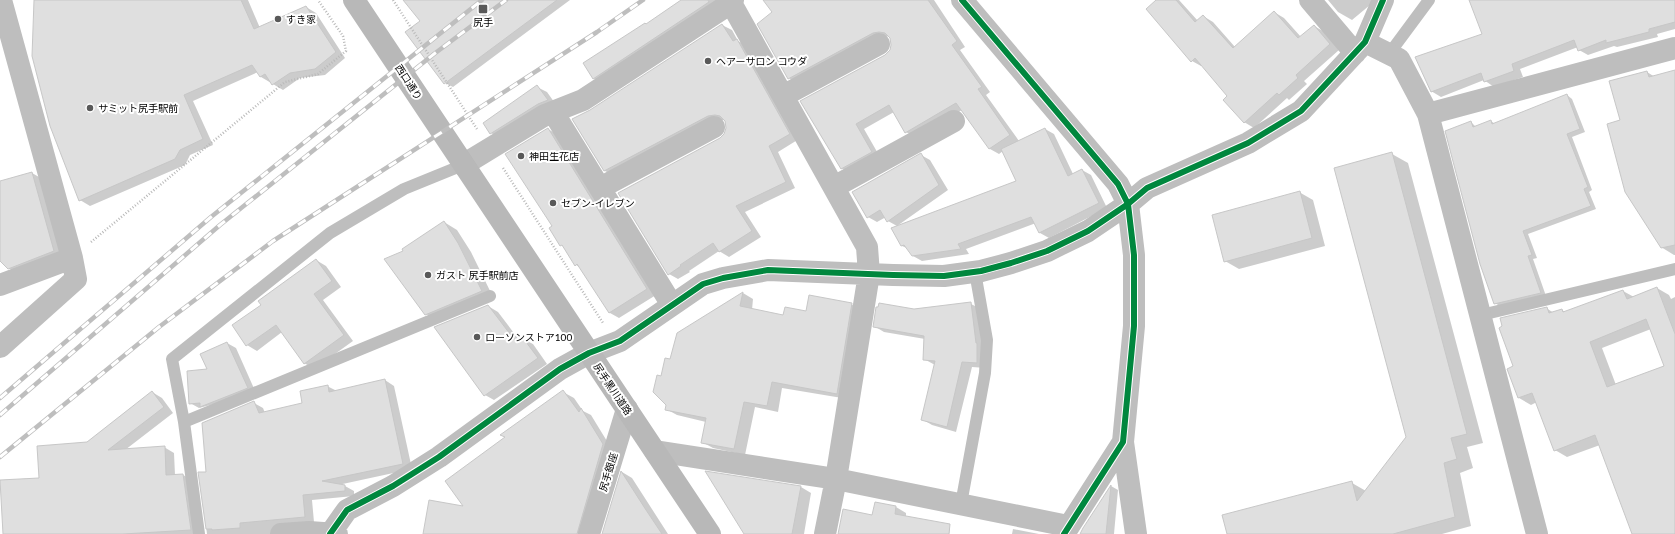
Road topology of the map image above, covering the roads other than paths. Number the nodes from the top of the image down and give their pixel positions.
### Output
1 (1, 0) edge
2 (354, 0) edge
3 (962, 0) edge
4 (1310, 0) edge
5 (1383, 0) edge
6 (1429, 0) edge
7 (732, 2) edge
8 (879, 44) dead end
9 (1360, 48) junction
10 (1675, 48) edge
11 (1389, 54) junction
12 (783, 96) junction
13 (553, 112) junction
14 (1428, 114) junction
15 (954, 121) dead end
16 (714, 127) dead end
17 (463, 165) junction
18 (834, 187) junction
19 (600, 188) junction
20 (1128, 204) junction
21 (72, 258) junction
22 (1675, 269) edge
23 (975, 272) junction
24 (869, 274) junction
25 (0, 285) edge
26 (490, 296) dead end
27 (672, 305) junction
28 (1481, 315) junction
29 (0, 347) edge
30 (589, 354) junction
31 (627, 410) junction
32 (184, 422) junction
33 (1123, 442) junction
34 (655, 451) junction
35 (836, 479) junction
36 (961, 504) junction
37 (1066, 530) edge
38 (199, 534) edge
39 (281, 534) edge
40 (330, 534) edge
41 (337, 534) edge
42 (589, 534) edge
43 (710, 534) edge
44 (825, 534) edge
45 (1136, 534) edge
46 (1537, 534) edge

1 - 21 street
2 - 17 main road, 西口通り
3 - 20 street
4 - 9 street
5 - 9 street
6 - 11 lane
7 - 12 street
7 - 13 street
8 - 12 street
9 - 11 street
9 - 20 street
10 - 14 street
11 - 14 street
12 - 18 street
13 - 17 street
13 - 19 street
14 - 28 street
15 - 18 street
16 - 19 street
17 - 30 main road, 尻手黒川道路
17 - 32 lane
18 - 24 street
19 - 27 street
20 - 23 street
20 - 33 street
21 - 25 street
21 - 29 street
22 - 28 lane
23 - 24 street
23 - 36 lane
24 - 27 street
24 - 35 street
26 - 32 lane
27 - 30 street
28 - 46 street
30 - 31 main road, 尻手黒川道路
30 - 40 street
31 - 34 main road, 尻手黒川道路
31 - 42 street, 尻手銀座
32 - 38 lane
33 - 37 street
33 - 45 street
34 - 35 street
34 - 43 main road, 尻手黒川道路
35 - 36 street
35 - 44 street
36 - 37 street
39 - 40 street
40 - 41 street

